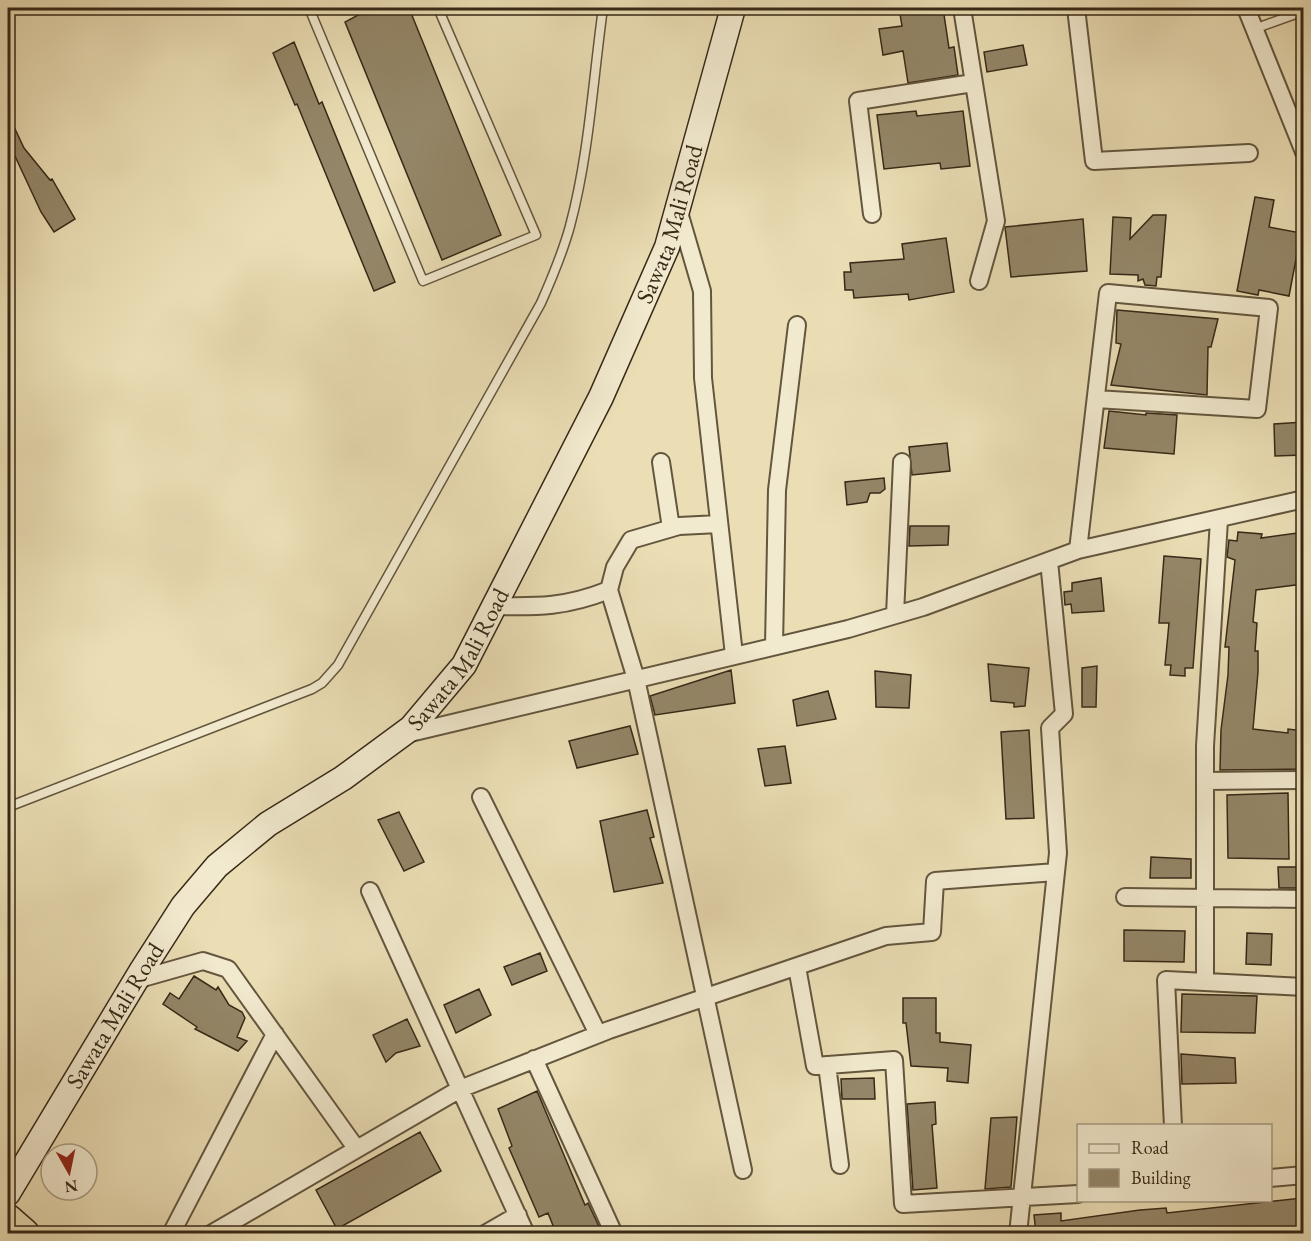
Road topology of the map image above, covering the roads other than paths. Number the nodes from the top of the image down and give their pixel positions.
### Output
1 (309, 8) edge
2 (438, 8) edge
3 (603, 8) edge
4 (733, 8) edge
5 (962, 8) edge
6 (1076, 8) edge
7 (1246, 8) edge
8 (1304, 11) edge
9 (1254, 29) junction
10 (973, 83) junction
11 (1304, 152) edge
12 (1249, 153) dead end
13 (678, 209) junction
14 (872, 214) dead end
15 (979, 281) dead end
16 (797, 325) dead end
17 (1096, 399) junction
18 (661, 462) dead end
19 (902, 462) dead end
20 (1302, 504) edge
21 (1219, 520) junction
22 (719, 524) junction
23 (671, 528) junction
24 (1078, 550) junction
25 (1049, 561) junction
26 (609, 590) junction
27 (494, 606) junction
28 (895, 615) junction
29 (774, 646) junction
30 (734, 655) junction
31 (636, 679) junction
32 (402, 735) junction
33 (1304, 780) edge
34 (1205, 781) junction
35 (481, 797) dead end
36 (8, 807) edge
37 (1056, 872) junction
38 (370, 891) dead end
39 (1205, 896) junction
40 (1125, 897) dead end
41 (1304, 899) edge
42 (797, 967) junction
43 (136, 980) junction
44 (1205, 981) junction
45 (1304, 987) edge
46 (705, 998) junction
47 (275, 1034) junction
48 (598, 1034) junction
49 (534, 1059) junction
50 (827, 1065) junction
51 (460, 1089) junction
52 (1173, 1124) edge
53 (356, 1148) junction
54 (840, 1165) dead end
55 (743, 1170) dead end
56 (1304, 1175) edge
57 (1272, 1178) edge
58 (8, 1193) edge
59 (1077, 1194) edge
60 (1021, 1199) junction
61 (518, 1215) junction
62 (8, 1220) edge
63 (24, 1233) edge
64 (171, 1233) edge
65 (211, 1233) edge
66 (485, 1233) edge
67 (526, 1233) edge
68 (614, 1233) edge
69 (1017, 1233) edge

1 - 2 lane
3 - 36 lane
4 - 13 street, Sawata Mali Road
5 - 10 street
6 - 12 street
7 - 9 street
8 - 9 lane
9 - 11 street
10 - 14 street
10 - 15 street
13 - 22 street
13 - 27 street, Sawata Mali Road
16 - 29 street
17 - 17 street
17 - 24 street
18 - 23 street
19 - 28 street
20 - 21 street
21 - 24 street
21 - 34 street
22 - 23 street
22 - 30 street
23 - 26 street
24 - 25 street
25 - 28 street
25 - 37 street
26 - 27 street
26 - 31 street
27 - 32 street, Sawata Mali Road
28 - 29 street
29 - 30 street
30 - 31 street
31 - 32 street
31 - 46 street
32 - 43 street, Sawata Mali Road
33 - 34 street
34 - 39 street
35 - 48 street
37 - 42 street
37 - 60 street
38 - 51 street
39 - 40 street
39 - 41 street
39 - 44 street
42 - 46 street
42 - 50 street
43 - 47 street
43 - 58 street, Sawata Mali Road
44 - 45 street
44 - 52 street
46 - 48 street
46 - 55 street
47 - 53 street
47 - 64 street
48 - 49 street
49 - 51 street
49 - 68 street
50 - 54 street
50 - 60 street
51 - 53 street
51 - 61 street
53 - 65 street
56 - 57 street
59 - 60 street
60 - 69 street
61 - 66 street
61 - 67 street
62 - 63 highway

